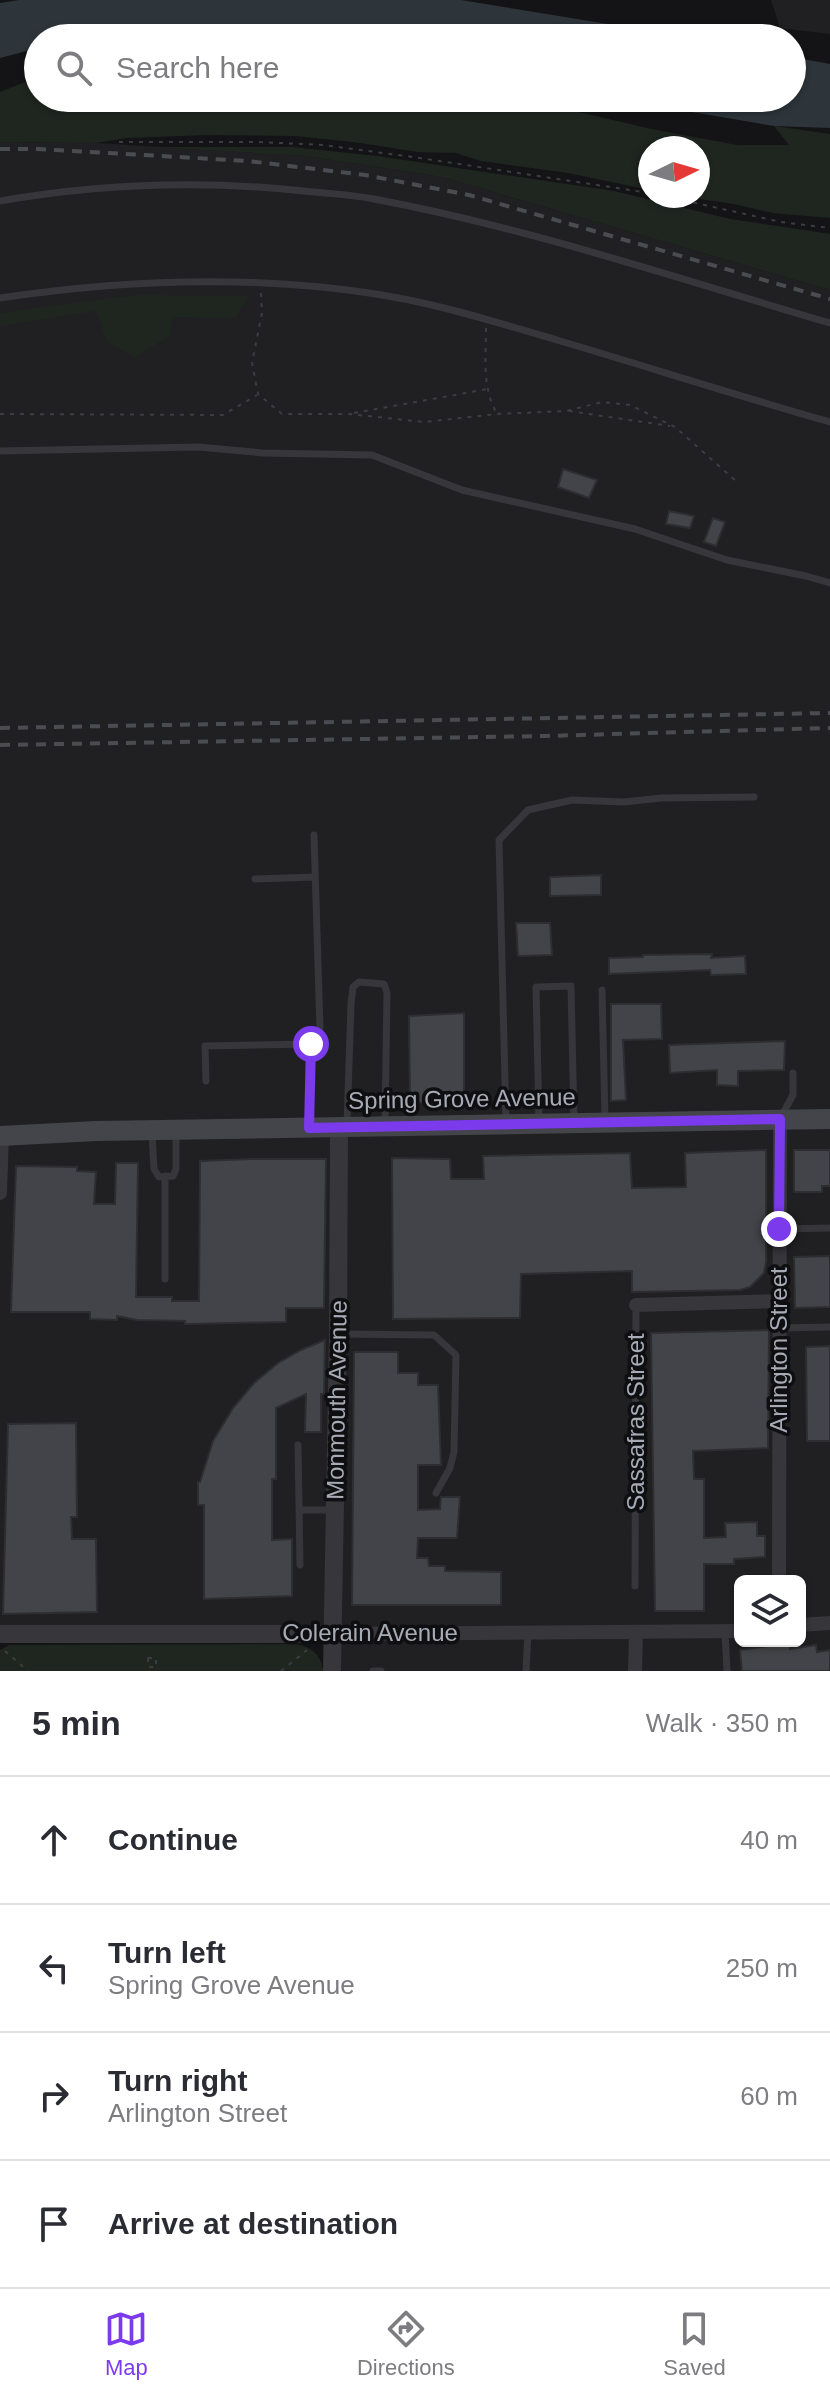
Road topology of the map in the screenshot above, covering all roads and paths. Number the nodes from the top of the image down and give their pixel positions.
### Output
1 (119, 142) dead end
2 (638, 191) edge
3 (0, 201) edge
4 (710, 206) edge
5 (830, 228) edge
6 (261, 283) junction
7 (0, 298) edge
8 (486, 319) junction
9 (830, 323) edge
10 (488, 389) junction
11 (258, 394) junction
12 (566, 411) junction
13 (0, 414) edge
14 (349, 414) junction
15 (497, 414) junction
16 (830, 422) edge
17 (675, 427) junction
18 (0, 451) edge
19 (736, 481) dead end
20 (830, 583) edge
21 (754, 797) dead end
22 (314, 835) dead end
23 (315, 877) junction
24 (255, 879) dead end
25 (602, 990) dead end
26 (311, 1044) junction
27 (793, 1073) dead end
28 (206, 1081) dead end
29 (780, 1119) junction
30 (830, 1119) edge
31 (605, 1121) junction
32 (574, 1122) junction
33 (539, 1123) junction
34 (506, 1124) junction
35 (385, 1127) junction
36 (309, 1128) junction
37 (343, 1128) junction
38 (152, 1130) junction
39 (176, 1130) junction
40 (1, 1136) edge
41 (165, 1176) junction
42 (0, 1193) edge
43 (830, 1228) edge
44 (779, 1229) junction
45 (165, 1279) dead end
46 (779, 1301) junction
47 (636, 1305) joint
48 (830, 1327) edge
49 (779, 1328) junction
50 (338, 1334) junction
51 (298, 1445) dead end
52 (436, 1493) dead end
53 (299, 1510) junction
54 (336, 1510) junction
55 (300, 1565) dead end
56 (779, 1575) edge
57 (635, 1586) dead end
58 (830, 1623) edge
59 (806, 1625) edge
60 (732, 1631) edge
61 (528, 1632) junction
62 (636, 1632) junction
63 (334, 1634) junction
64 (2, 1642) edge
65 (307, 1650) dead end
66 (28, 1671) edge
67 (281, 1671) edge
68 (332, 1671) edge
69 (373, 1671) edge
70 (381, 1671) edge
71 (526, 1671) edge
72 (635, 1671) edge
73 (727, 1671) edge

1 - 2 path
3 - 9 lane
4 - 5 path
6 - 7 lane
6 - 8 lane
6 - 11 path
8 - 10 path
8 - 16 lane
10 - 14 path
10 - 15 path
11 - 13 path
11 - 14 path
12 - 15 path
12 - 17 path
12 - 17 path
14 - 15 path
17 - 19 path
18 - 20 lane
21 - 34 lane
22 - 23 lane
23 - 24 lane
23 - 26 lane
25 - 31 lane
26 - 28 lane
26 - 36 lane
27 - 29 lane
29 - 30 main road, Spring Grove Avenue
29 - 31 main road, Spring Grove Avenue
29 - 44 street, Arlington Street
31 - 32 main road, Spring Grove Avenue
32 - 33 main road, Spring Grove Avenue
32 - 33 lane
33 - 34 main road, Spring Grove Avenue
34 - 35 main road, Spring Grove Avenue
35 - 37 main road, Spring Grove Avenue
35 - 37 lane
36 - 37 main road, Spring Grove Avenue
36 - 39 main road, Spring Grove Avenue
37 - 50 street, Monmouth Avenue
38 - 39 main road, Spring Grove Avenue
38 - 40 main road, Spring Grove Avenue
38 - 41 lane
39 - 41 lane
40 - 42 street
41 - 45 lane
43 - 44 lane
44 - 46 street, Arlington Street
46 - 47 street, Sassafras Street
46 - 49 street, Arlington Street
47 - 57 lane, Sassafras Street
48 - 49 lane
49 - 56 street, Arlington Street
50 - 52 lane
50 - 54 street, Monmouth Avenue
51 - 53 lane
53 - 54 lane
53 - 55 lane
54 - 63 street, Monmouth Avenue
58 - 59 street
60 - 62 street, Colerain Avenue
60 - 73 lane
61 - 62 street, Colerain Avenue
61 - 63 street, Colerain Avenue
61 - 71 lane
62 - 72 street
63 - 64 street, Colerain Avenue
63 - 68 street, Monmouth Avenue
64 - 66 path
65 - 67 path
69 - 70 lane

